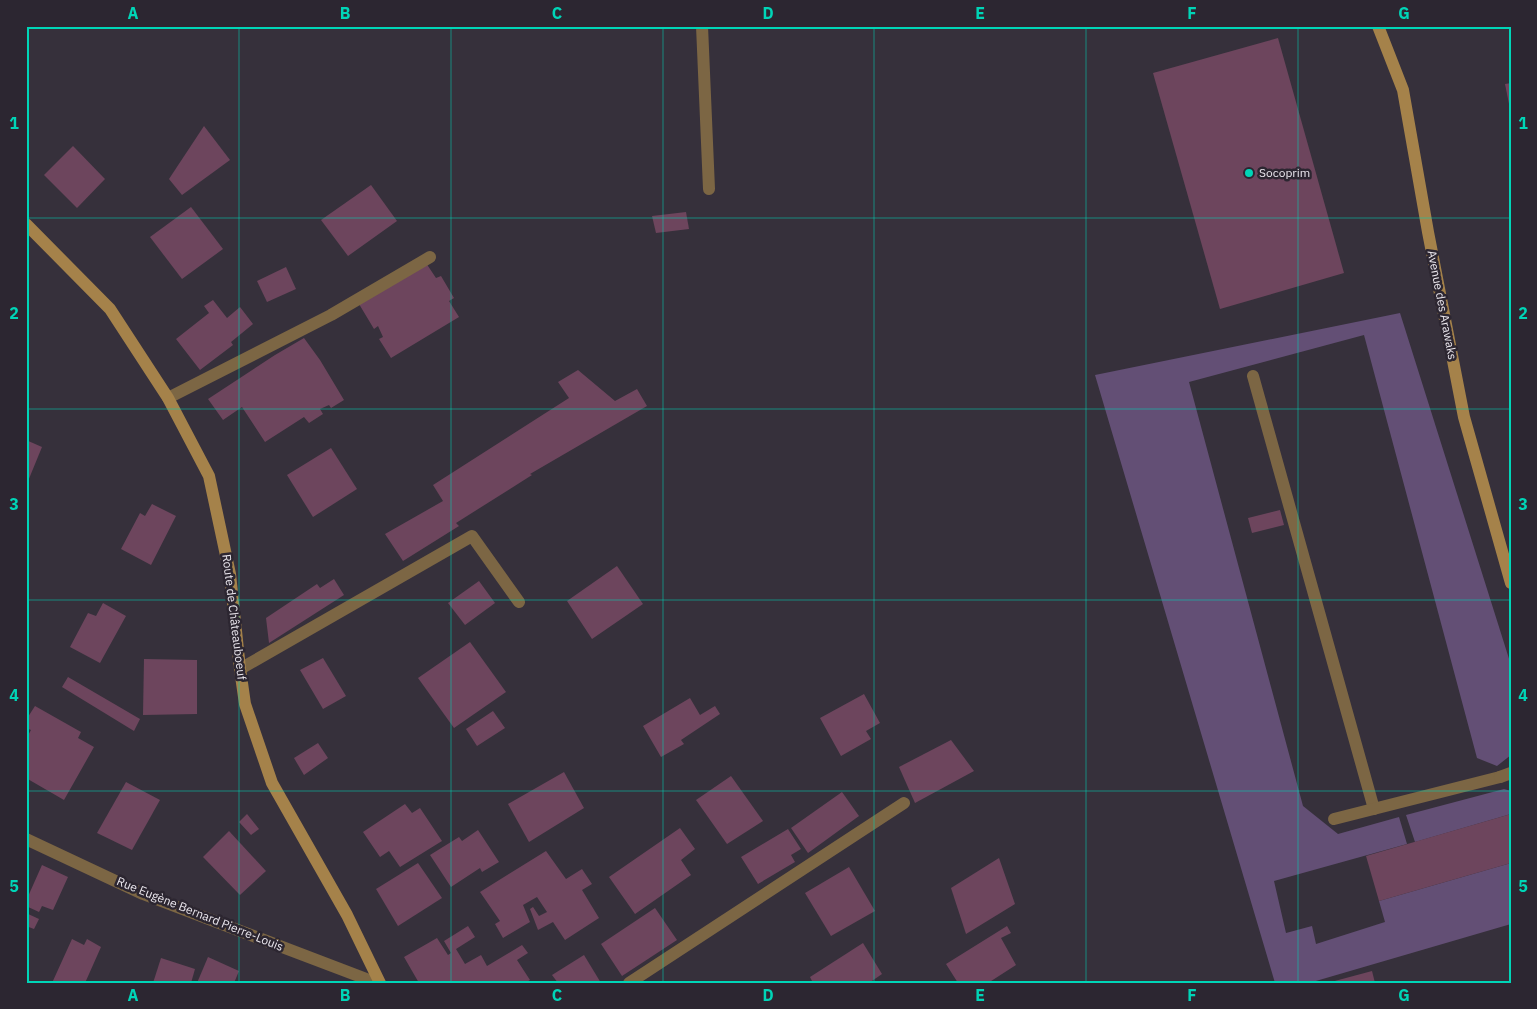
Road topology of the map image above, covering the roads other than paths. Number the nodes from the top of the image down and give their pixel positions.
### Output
1 (702, 26) edge
2 (1378, 26) edge
3 (709, 189) dead end
4 (26, 224) edge
5 (430, 257) dead end
6 (1253, 376) dead end
7 (168, 398) junction
8 (1511, 583) edge
9 (519, 602) dead end
10 (240, 669) junction
11 (1505, 775) edge
12 (904, 803) dead end
13 (1374, 809) junction
14 (1334, 819) dead end
15 (26, 839) edge
16 (378, 983) edge
17 (629, 983) edge

1 - 3 street
2 - 8 main road, Avenue des Arawaks
4 - 7 main road, Route de Châteauboeuf
5 - 7 street
6 - 13 street
7 - 10 main road, Route de Châteauboeuf
9 - 10 street
10 - 16 main road, Route de Châteauboeuf
11 - 13 street
12 - 17 street
13 - 14 street
15 - 16 street, Rue Eugène Bernard Pierre-Louis

